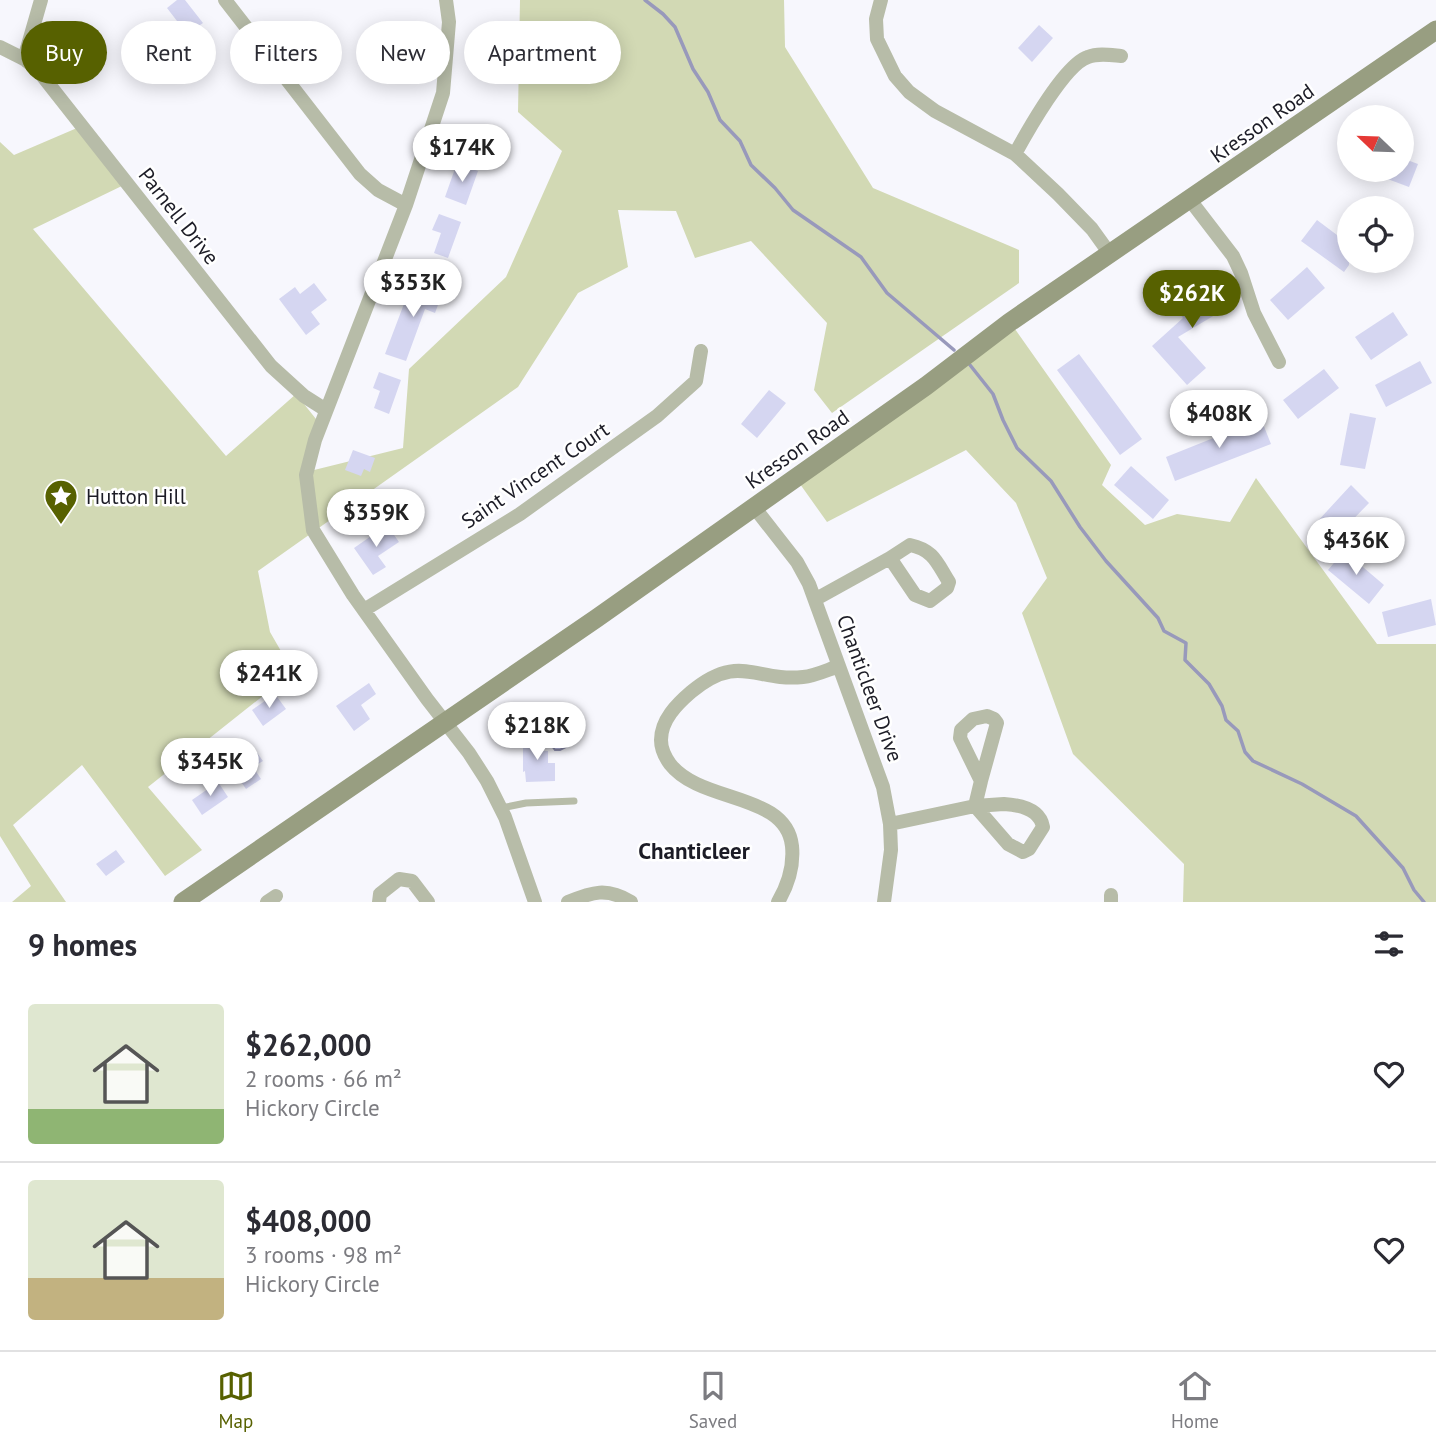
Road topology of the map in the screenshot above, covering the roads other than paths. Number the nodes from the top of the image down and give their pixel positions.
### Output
1 (41, 0) edge
2 (225, 0) edge
3 (446, 0) edge
4 (881, 0) edge
5 (35, 21) edge
6 (1436, 30) edge
7 (0, 47) edge
8 (1121, 56) dead end
9 (21, 58) edge
10 (49, 84) edge
11 (1015, 154) junction
12 (1190, 200) junction
13 (407, 205) junction
14 (1110, 254) junction
15 (701, 351) dead end
16 (1279, 362) dead end
17 (326, 410) junction
18 (754, 508) junction
19 (890, 558) dead end
20 (816, 599) junction
21 (364, 610) junction
22 (839, 666) junction
23 (446, 723) junction
24 (981, 781) dead end
25 (574, 801) dead end
26 (975, 806) junction
27 (501, 808) junction
28 (890, 824) junction
29 (183, 902) edge
30 (379, 902) edge
31 (428, 902) edge
32 (535, 902) edge
33 (568, 902) edge
34 (631, 902) edge
35 (778, 902) edge
36 (884, 902) edge

1 - 5 street
2 - 13 street
3 - 13 street
4 - 11 street
6 - 12 street, Kresson Road
7 - 9 street, Parnell Drive
8 - 11 street
10 - 17 street, Parnell Drive
11 - 14 street
12 - 14 street, Kresson Road
12 - 16 street
13 - 17 street
14 - 18 street, Kresson Road
15 - 21 street, Saint Vincent Court
17 - 21 street
18 - 20 street, Chanticleer Drive
18 - 23 street, Kresson Road
19 - 20 street
20 - 22 street, Chanticleer Drive
21 - 23 street
22 - 28 street, Chanticleer Drive
22 - 35 street
23 - 27 street
23 - 29 street, Kresson Road
24 - 26 street
25 - 27 lane
26 - 26 street
26 - 28 street
27 - 32 street
28 - 36 street, Chanticleer Drive
30 - 31 street
33 - 34 street

